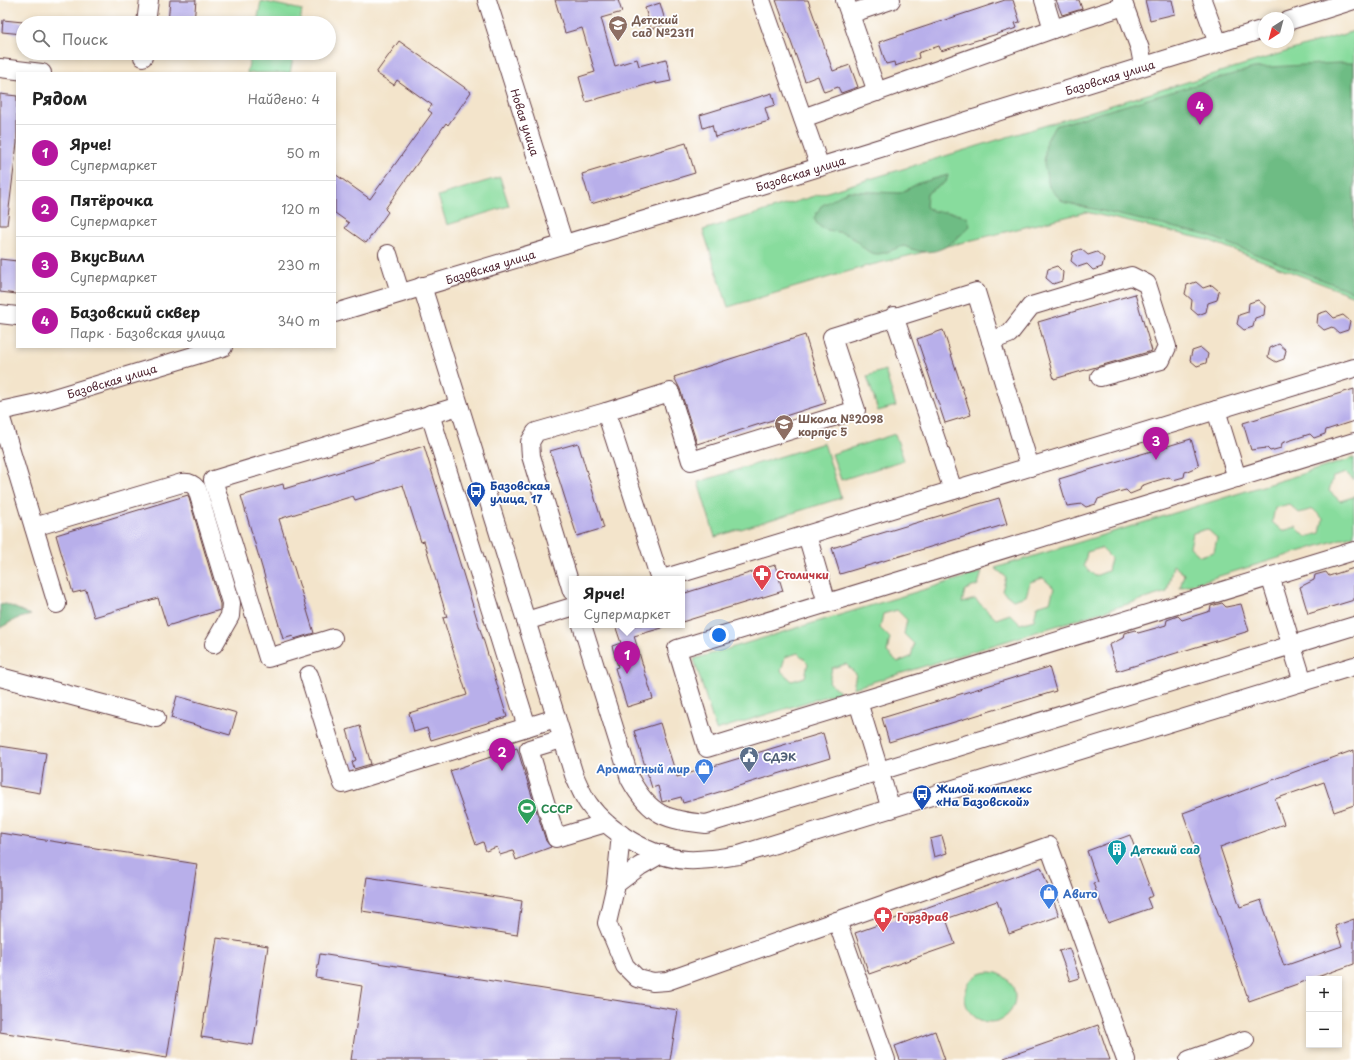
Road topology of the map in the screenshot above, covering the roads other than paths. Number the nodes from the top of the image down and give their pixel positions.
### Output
1 (148, 0) edge
2 (487, 0) edge
3 (761, 0) edge
4 (891, 0) edge
5 (1044, 0) edge
6 (1202, 0) edge
7 (1354, 0) edge
8 (1123, 3) edge
9 (848, 7) edge
10 (147, 16) edge
11 (1294, 19) edge
12 (1053, 29) junction
13 (1258, 31) edge
14 (1218, 43) junction
15 (1143, 65) junction
16 (0, 68) edge
17 (34, 72) edge
18 (877, 92) junction
19 (803, 118) junction
20 (820, 167) junction
21 (564, 244) junction
22 (388, 254) dead end
23 (422, 286) junction
24 (400, 292) junction
25 (336, 313) edge
26 (0, 314) edge
27 (16, 316) edge
28 (894, 316) junction
29 (991, 341) junction
30 (220, 348) edge
31 (1354, 368) edge
32 (1100, 377) dead end
33 (459, 406) junction
34 (1216, 410) junction
35 (0, 411) edge
36 (606, 412) junction
37 (430, 414) junction
38 (0, 415) edge
39 (1354, 442) edge
40 (1030, 467) junction
41 (1237, 478) junction
42 (953, 490) junction
43 (34, 527) junction
44 (807, 535) junction
45 (1354, 551) edge
46 (660, 576) edge
47 (671, 576) edge
48 (1270, 576) junction
49 (569, 581) edge
50 (827, 603) junction
51 (57, 604) dead end
52 (569, 608) edge
53 (526, 621) junction
54 (1354, 626) edge
55 (583, 628) edge
56 (333, 638) dead end
57 (214, 644) dead end
58 (1291, 646) junction
59 (1354, 666) edge
60 (309, 675) dead end
61 (0, 677) edge
62 (1302, 682) junction
63 (858, 702) junction
64 (156, 718) dead end
65 (556, 718) junction
66 (527, 726) junction
67 (562, 739) junction
68 (880, 771) junction
69 (891, 808) junction
70 (606, 823) junction
71 (621, 834) junction
72 (661, 854) junction
73 (616, 884) junction
74 (837, 921) junction
75 (1245, 1040) dead end
76 (886, 1060) edge
77 (1126, 1060) edge
78 (1189, 1060) edge

1 - 10 street
2 - 21 street, Новая улица
3 - 19 street
4 - 9 street
5 - 12 street
6 - 14 street
7 - 11 street
8 - 12 street
8 - 15 street
9 - 18 street
12 - 18 street
13 - 14 street, Базовская улица
14 - 15 street, Базовская улица
15 - 20 street, Базовская улица
16 - 17 street
18 - 19 street
19 - 20 street
20 - 21 street, Базовская улица
21 - 23 street, Базовская улица
22 - 24 street
23 - 24 street, Базовская улица
23 - 33 street
24 - 25 street, Базовская улица
26 - 27 street
28 - 29 street
28 - 36 street
28 - 42 street
29 - 32 street
29 - 40 street
30 - 35 street, Базовская улица
31 - 34 street
33 - 37 street
33 - 53 street
34 - 40 street
34 - 41 street
36 - 46 street
36 - 49 street
37 - 56 street
37 - 66 street
38 - 43 street
39 - 41 street
40 - 42 street
41 - 50 street
42 - 44 street
43 - 51 street
43 - 57 street
44 - 47 street
44 - 50 street
45 - 48 street
48 - 58 street
48 - 63 street
50 - 63 street
52 - 53 street
53 - 65 street
54 - 58 street
55 - 68 street
58 - 62 street
58 - 68 street
59 - 62 street
60 - 66 street
61 - 64 street
62 - 69 street
63 - 68 street
65 - 66 street
65 - 67 street
67 - 70 street
67 - 70 street
68 - 69 street
69 - 72 street
70 - 71 street
71 - 72 street
71 - 73 street
72 - 73 street
73 - 74 street
74 - 76 street
74 - 77 street
75 - 78 street

